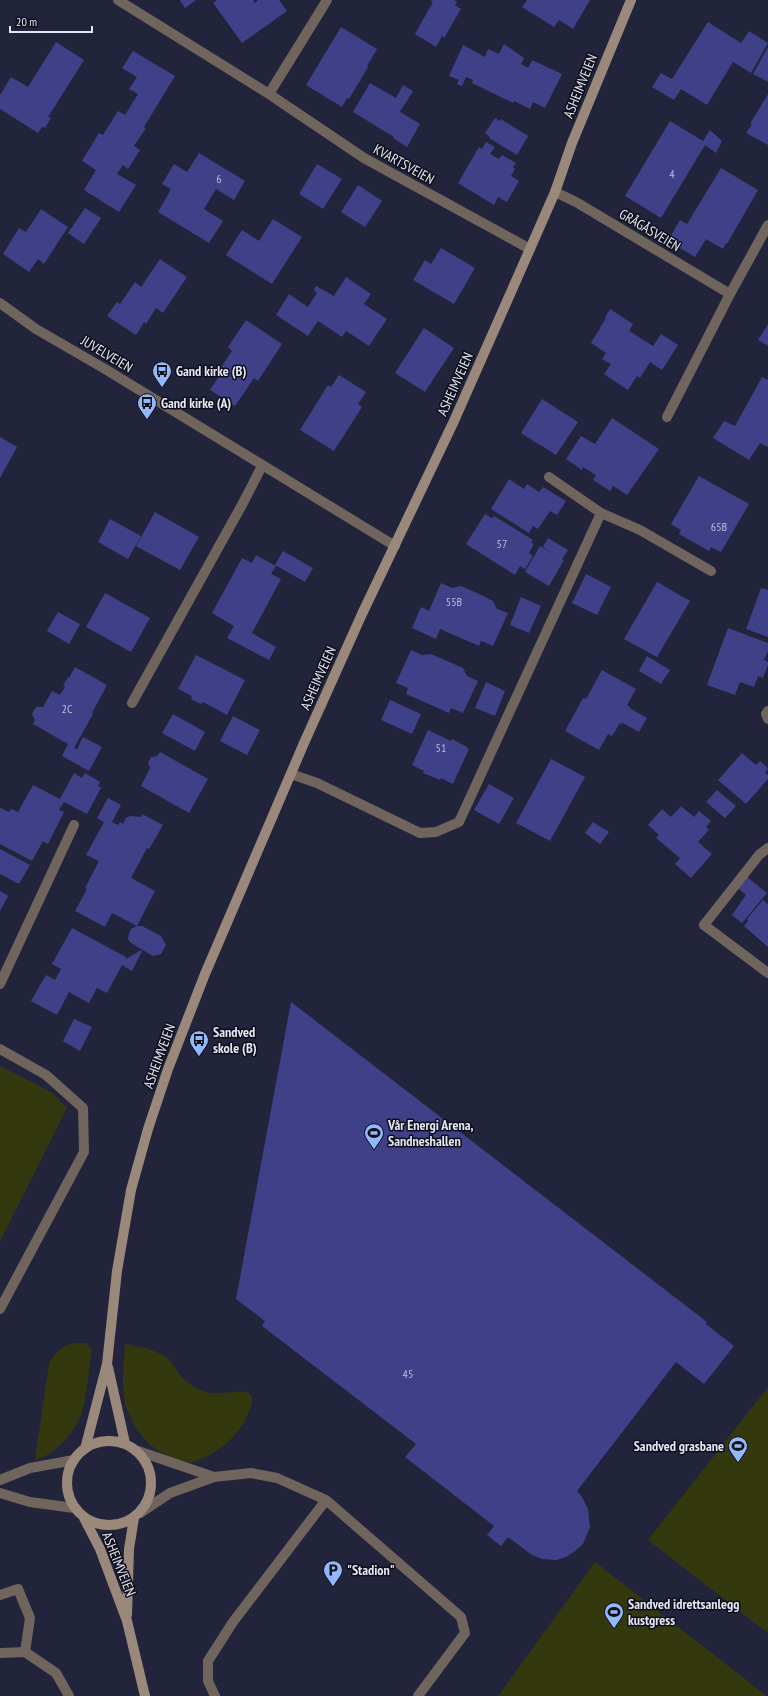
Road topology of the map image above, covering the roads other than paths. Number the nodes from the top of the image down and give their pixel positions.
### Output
1 (118, 0) edge
2 (327, 0) edge
3 (631, 0) edge
4 (269, 94) junction
5 (555, 192) junction
6 (768, 226) edge
7 (530, 249) junction
8 (730, 294) junction
9 (0, 303) edge
10 (667, 417) dead end
11 (262, 466) junction
12 (549, 477) dead end
13 (601, 513) junction
14 (395, 546) junction
15 (711, 571) dead end
16 (132, 703) dead end
17 (768, 711) edge
18 (768, 719) edge
19 (291, 774) junction
20 (74, 824) dead end
21 (768, 848) edge
22 (768, 973) edge
23 (0, 984) edge
24 (0, 1049) edge
25 (0, 1309) edge
26 (107, 1364) junction
27 (125, 1443) junction
28 (85, 1449) junction
29 (138, 1451) junction
30 (74, 1460) junction
31 (214, 1477) junction
32 (0, 1480) edge
33 (0, 1493) edge
34 (326, 1500) junction
35 (74, 1508) junction
36 (137, 1516) junction
37 (84, 1518) junction
38 (0, 1595) edge
39 (127, 1620) junction
40 (25, 1652) junction
41 (0, 1653) edge
42 (69, 1696) edge
43 (145, 1696) edge
44 (215, 1696) edge
45 (418, 1696) edge

1 - 4 street, KVARTSVEIEN
2 - 4 street
3 - 5 main road, ASHEIMVEIEN
4 - 7 street, KVARTSVEIEN
5 - 7 main road, ASHEIMVEIEN
5 - 8 street, GRÅGÅSVEIEN
6 - 8 street
7 - 14 main road, ASHEIMVEIEN
8 - 10 street
9 - 11 street, JUVELVEIEN
11 - 14 street, JUVELVEIEN
11 - 16 street
12 - 13 street
13 - 15 street
13 - 19 street
14 - 19 main road, ASHEIMVEIEN
17 - 18 street
19 - 26 main road, ASHEIMVEIEN
20 - 23 street
21 - 22 street
24 - 25 street
26 - 27 main road, ASHEIMVEIEN
26 - 28 main road, ASHEIMVEIEN
27 - 28 main road
27 - 29 main road
28 - 30 main road
29 - 31 street
29 - 36 main road
30 - 32 street
30 - 35 main road
31 - 34 street
31 - 36 street
33 - 35 street
34 - 44 street
34 - 45 street
35 - 37 main road
36 - 37 main road
36 - 39 main road, ASHEIMVEIEN
37 - 39 main road, ASHEIMVEIEN
38 - 40 street
39 - 43 main road, ASHEIMVEIEN
40 - 41 street
40 - 42 street

